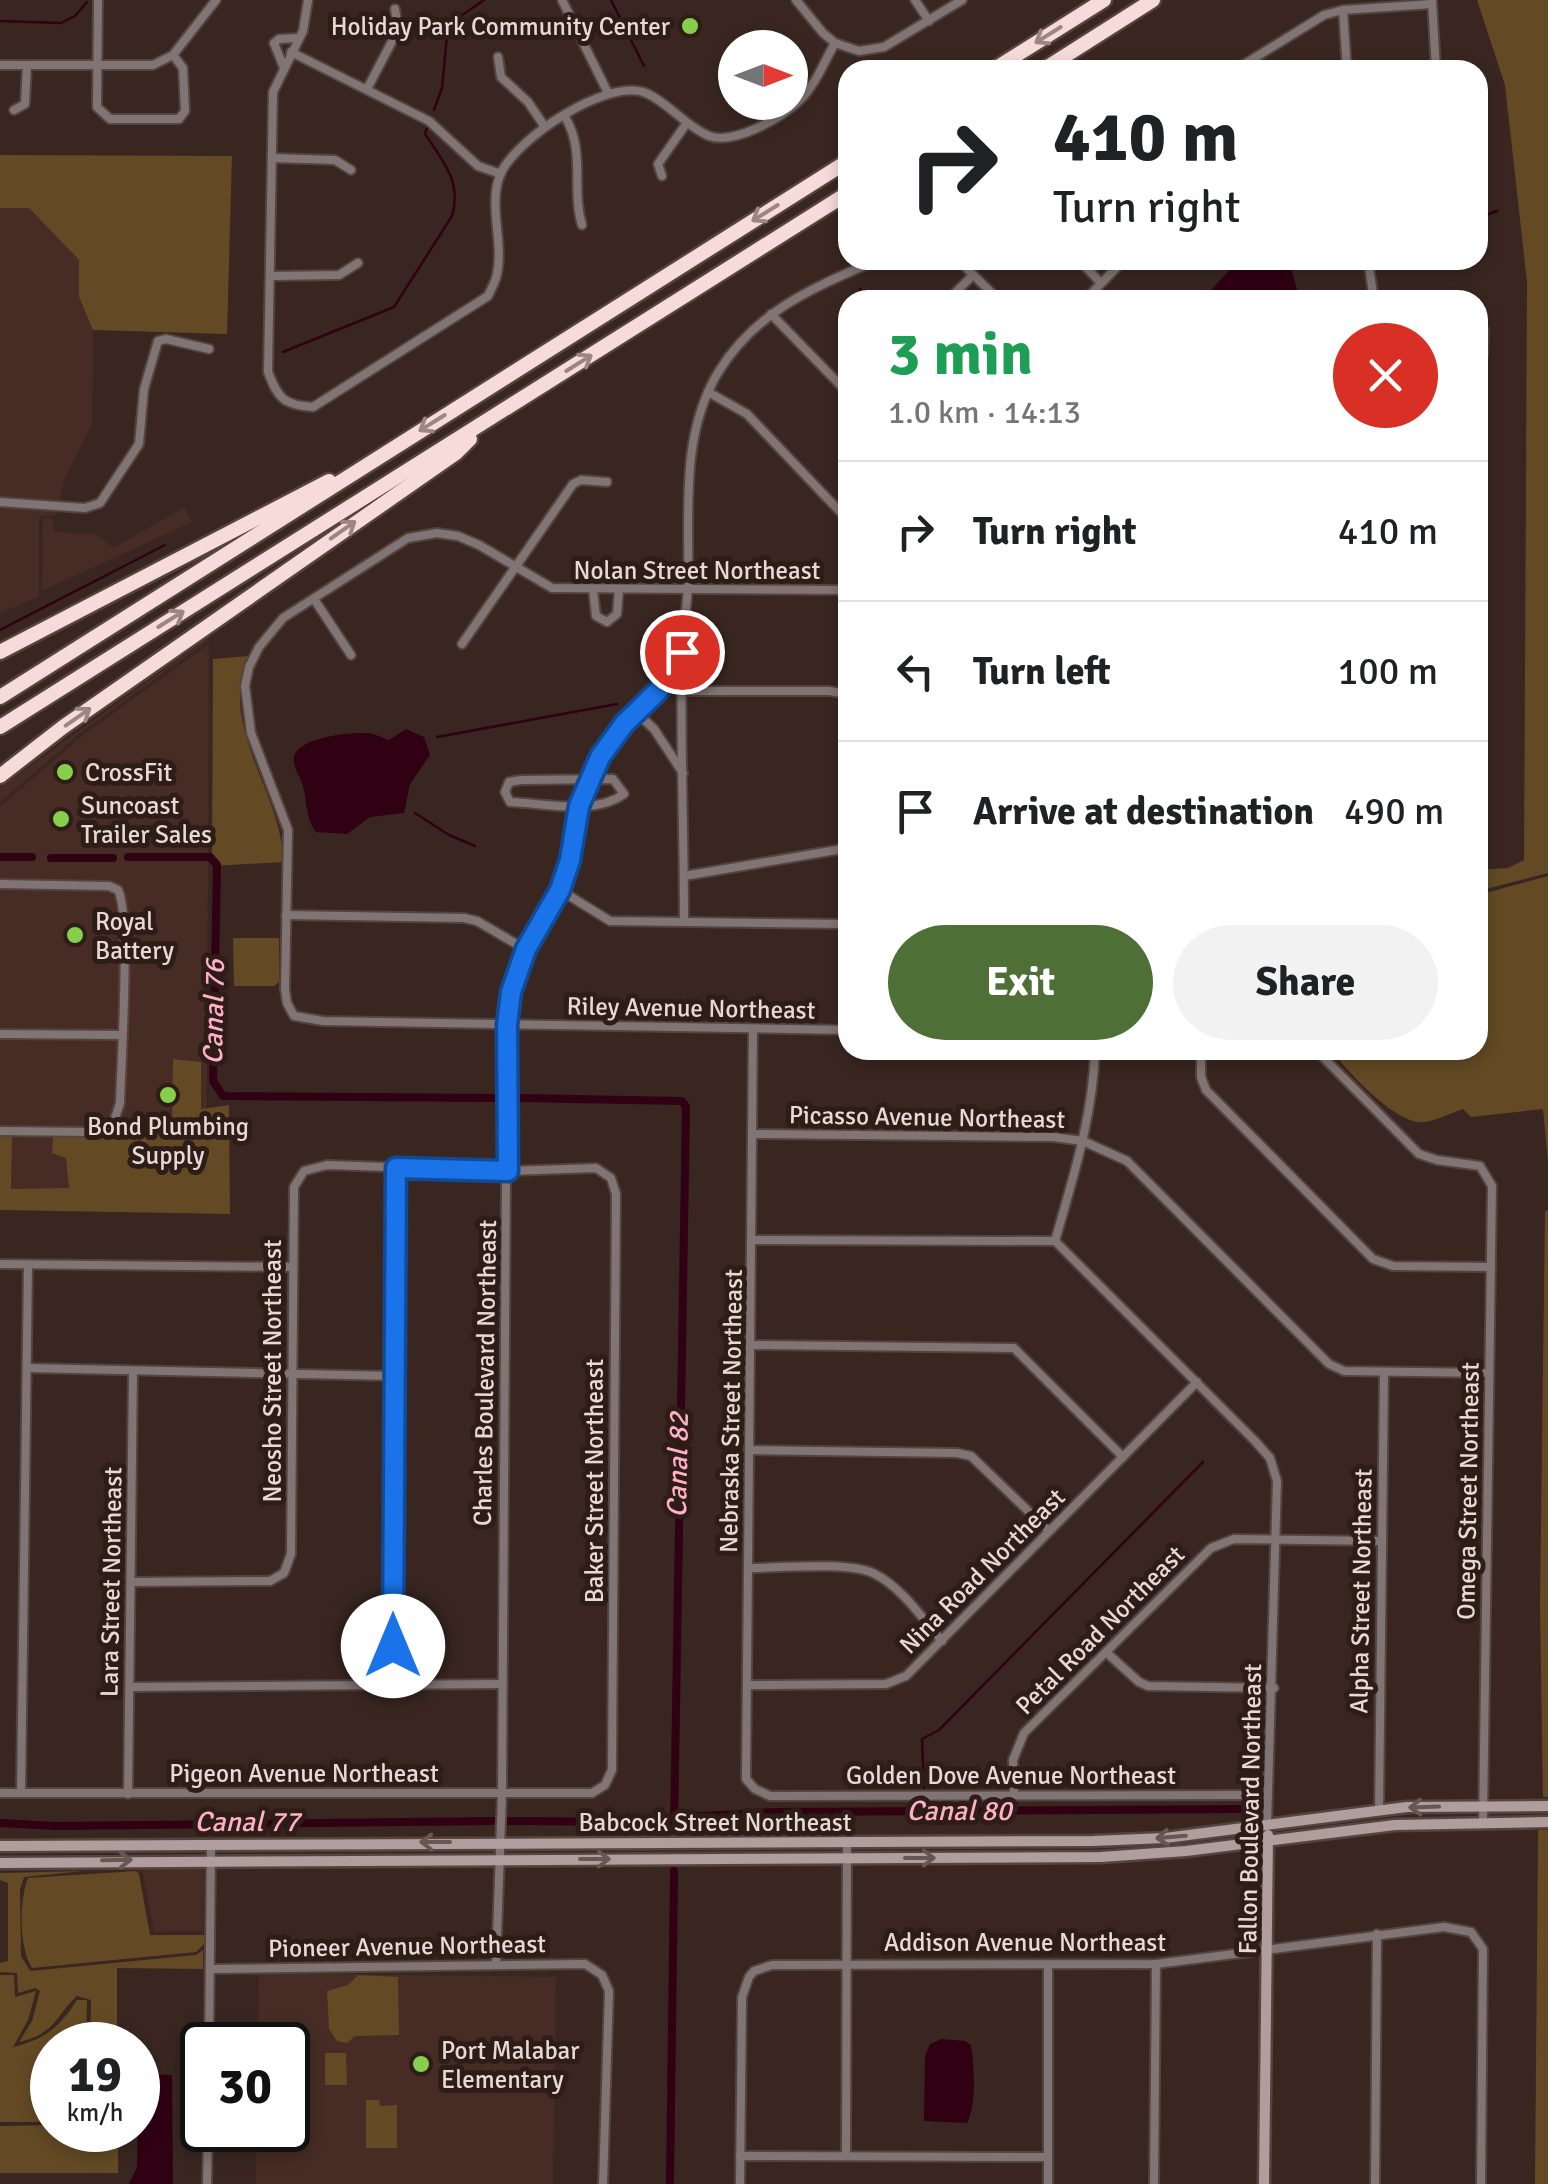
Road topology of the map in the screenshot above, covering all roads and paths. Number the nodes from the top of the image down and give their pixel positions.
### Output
1 (98, 0) edge
2 (216, 0) edge
3 (308, 0) edge
4 (562, 0) edge
5 (796, 0) edge
6 (916, 0) edge
7 (962, 0) edge
8 (1104, 0) edge
9 (1154, 0) edge
10 (1432, 2) edge
11 (395, 9) dead end
12 (1342, 10) junction
13 (929, 21) junction
14 (299, 38) junction
15 (836, 43) junction
16 (291, 52) junction
17 (174, 55) junction
18 (498, 57) dead end
19 (1009, 60) edge
20 (1058, 60) edge
21 (1251, 60) edge
22 (1346, 60) edge
23 (1435, 60) edge
24 (0, 65) edge
25 (27, 65) junction
26 (97, 66) junction
27 (284, 68) junction
28 (367, 89) junction
29 (608, 93) junction
30 (14, 110) dead end
31 (566, 117) junction
32 (686, 124) junction
33 (546, 127) junction
34 (273, 158) junction
35 (838, 168) edge
36 (351, 170) dead end
37 (501, 174) junction
38 (662, 176) dead end
39 (838, 199) edge
40 (582, 225) dead end
41 (358, 263) dead end
42 (855, 270) edge
43 (969, 270) edge
44 (1089, 270) edge
45 (1114, 270) edge
46 (973, 274) junction
47 (271, 276) junction
48 (1101, 283) junction
49 (958, 290) edge
50 (989, 290) edge
51 (1094, 290) edge
52 (771, 314) junction
53 (209, 349) dead end
54 (838, 383) edge
55 (708, 392) junction
56 (496, 415) junction
57 (366, 464) junction
58 (607, 482) dead end
59 (0, 502) edge
60 (838, 510) edge
61 (516, 568) junction
62 (593, 590) junction
63 (619, 590) junction
64 (688, 590) junction
65 (838, 590) edge
66 (314, 599) junction
67 (462, 644) dead end
68 (0, 652) edge
69 (682, 652) junction
70 (351, 655) dead end
71 (682, 691) junction
72 (838, 692) edge
73 (0, 698) edge
74 (638, 714) junction
75 (0, 727) edge
76 (683, 772) junction
77 (0, 776) edge
78 (590, 780) junction
79 (579, 806) junction
80 (838, 850) edge
81 (684, 876) junction
82 (0, 884) edge
83 (560, 890) junction
84 (286, 915) junction
85 (684, 920) junction
86 (838, 924) edge
87 (526, 949) junction
88 (294, 1016) joint
89 (507, 1025) junction
90 (753, 1029) junction
91 (838, 1030) edge
92 (0, 1034) edge
93 (121, 1034) junction
94 (1095, 1060) edge
95 (1201, 1060) edge
96 (1326, 1060) edge
97 (0, 1131) edge
98 (753, 1134) junction
99 (1083, 1141) junction
100 (396, 1168) junction
101 (508, 1171) junction
102 (753, 1240) junction
103 (1055, 1241) junction
104 (0, 1264) edge
105 (28, 1264) junction
106 (292, 1267) junction
107 (1491, 1267) junction
108 (752, 1345) junction
109 (29, 1368) junction
110 (132, 1372) junction
111 (1384, 1372) junction
112 (291, 1373) junction
113 (1489, 1373) junction
114 (394, 1376) junction
115 (1197, 1382) junction
116 (750, 1450) junction
117 (1123, 1458) junction
118 (1048, 1531) junction
119 (1276, 1540) junction
120 (1381, 1540) junction
121 (749, 1568) junction
122 (132, 1582) junction
123 (942, 1641) junction
124 (1107, 1653) junction
125 (502, 1684) junction
126 (392, 1685) junction
127 (749, 1685) junction
128 (130, 1687) junction
129 (1274, 1688) junction
130 (605, 1785) joint
131 (755, 1790) joint
132 (0, 1793) edge
133 (21, 1793) junction
134 (502, 1793) junction
135 (128, 1794) junction
136 (1014, 1794) junction
137 (1268, 1795) junction
138 (1484, 1806) junction
139 (1548, 1806) edge
140 (1378, 1811) junction
141 (1483, 1822) junction
142 (1548, 1822) edge
143 (1268, 1826) junction
144 (1268, 1841) junction
145 (498, 1842) junction
146 (847, 1842) junction
147 (212, 1843) junction
148 (0, 1846) edge
149 (42, 1846) junction
150 (847, 1858) junction
151 (498, 1859) junction
152 (211, 1860) junction
153 (20, 1862) junction
154 (0, 1863) edge
155 (1377, 1934) junction
156 (1266, 1949) junction
157 (848, 1963) junction
158 (496, 1964) junction
159 (1048, 1964) junction
160 (1156, 1964) junction
161 (210, 1970) junction
162 (209, 2022) edge
163 (208, 2152) edge
164 (740, 2156) junction
165 (846, 2156) junction
166 (1048, 2156) junction
167 (207, 2184) edge
168 (603, 2184) edge
169 (740, 2184) edge
170 (1048, 2184) edge
171 (1154, 2184) edge
172 (1264, 2184) edge
173 (1375, 2184) edge
174 (1481, 2184) edge

1 - 26 street
2 - 17 street
3 - 14 street
4 - 29 street
5 - 15 street
6 - 13 street
7 - 13 street
8 -> 19 highway
9 - 20 highway
10 - 12 street
10 - 23 street
11 - 28 street
12 - 21 street
12 - 22 street
13 - 15 street
14 - 16 street
14 - 27 street
15 - 32 street
16 - 27 street
16 - 28 street
17 - 26 street
17 - 26 street
18 - 33 street
24 - 25 street
25 - 26 street
25 - 30 street
27 - 34 street
28 - 37 street
29 - 31 street
29 - 32 street
31 - 33 street
31 - 40 street
32 - 38 street
33 - 37 street
34 - 36 street
34 - 47 street
35 -> 57 highway
37 - 47 street
56 -> 39 highway
41 - 47 street
42 - 52 street
43 - 46 street
44 - 48 street
45 - 48 street
46 - 49 street
46 - 50 street
48 - 51 street
52 - 54 street
52 - 55 street
53 - 59 street
55 - 60 street
55 - 64 street
75 -> 56 highway
77 -> 56 highway
57 - 68 highway
57 - 73 highway
58 - 61 street
61 - 62 street, Nolan Street Northeast
61 - 66 street, Nolan Street Northeast
61 - 67 street
62 - 63 street, Nolan Street Northeast
62 - 63 street
63 - 64 street, Nolan Street Northeast
64 - 65 street, Nolan Street Northeast
64 - 69 street
66 - 70 street
66 - 84 street, Nolan Street Northeast
69 - 71 street
69 - 74 street, Charles Boulevard Northeast
71 - 72 street
71 - 76 street
74 - 76 street
74 - 78 street, Charles Boulevard Northeast
76 - 81 street
78 - 79 street, Charles Boulevard Northeast
78 - 79 street
78 - 79 street
79 - 83 street, Charles Boulevard Northeast
80 - 81 street
81 - 85 street
82 - 93 street
83 - 85 street
83 - 87 street, Charles Boulevard Northeast
84 - 87 street
84 - 88 street, Nolan Street Northeast
85 - 86 street
87 - 89 street, Charles Boulevard Northeast
88 - 89 street, Riley Avenue Northeast
89 - 90 street, Riley Avenue Northeast
89 - 101 street, Charles Boulevard Northeast
90 - 91 street, Riley Avenue Northeast
90 - 98 street, Nebraska Street Northeast
92 - 93 street
93 - 97 street
94 - 99 street
95 - 107 street
96 - 107 street, Omega Street Northeast
98 - 99 street, Picasso Avenue Northeast
98 - 102 street, Nebraska Street Northeast
99 - 103 street
99 - 111 street, Picasso Avenue Northeast
100 - 101 street
100 - 106 street, Neosho Street Northeast
100 - 114 street
101 - 125 street, Charles Boulevard Northeast
101 - 130 street, Baker Street Northeast
102 - 103 street
102 - 108 street, Nebraska Street Northeast
103 - 115 street, Fallon Boulevard Northeast
104 - 105 street
105 - 106 street
105 - 109 street
106 - 112 street, Neosho Street Northeast
107 - 113 street, Omega Street Northeast
108 - 116 street, Nebraska Street Northeast
108 - 117 street
109 - 110 street
109 - 133 street
110 - 112 street
110 - 122 street, Lara Street Northeast
111 - 113 street, Picasso Avenue Northeast
111 - 120 street, Alpha Street Northeast
112 - 114 street
112 - 122 street, Neosho Street Northeast
113 - 138 street, Omega Street Northeast
114 - 126 street
115 - 117 street, Nina Road Northeast
115 - 119 street, Fallon Boulevard Northeast
116 - 118 street
116 - 121 street, Nebraska Street Northeast
117 - 118 street, Nina Road Northeast
118 - 123 street, Nina Road Northeast
119 - 120 street, Petal Road Northeast
119 - 124 street, Petal Road Northeast
119 - 129 street, Fallon Boulevard Northeast
120 - 140 street, Alpha Street Northeast
121 - 123 street
121 - 127 street, Nebraska Street Northeast
122 - 128 street, Lara Street Northeast
123 - 127 street, Nina Road Northeast
124 - 129 street
124 - 136 street, Petal Road Northeast
125 - 126 street
125 - 134 street, Charles Boulevard Northeast
126 - 128 street
127 - 131 street, Nebraska Street Northeast
128 - 135 street, Lara Street Northeast
129 - 137 street, Fallon Boulevard Northeast
130 - 134 street, Pigeon Avenue Northeast
131 - 136 street, Golden Dove Avenue Northeast
132 - 133 street, Pigeon Avenue Northeast
133 - 135 street, Pigeon Avenue Northeast
134 - 135 street, Pigeon Avenue Northeast
134 - 145 street, Charles Boulevard Northeast
136 - 137 street, Golden Dove Avenue Northeast
137 - 143 street, Fallon Boulevard Northeast
138 - 139 main road, Babcock Street Northeast
138 -> 140 main road, Babcock Street Northeast
138 - 141 street, Omega Street Northeast
140 - 143 main road, Babcock Street Northeast
141 - 142 main road, Babcock Street Northeast
141 - 144 main road, Babcock Street Northeast
143 - 144 main road, Fallon Boulevard Northeast
143 -> 146 main road, Babcock Street Northeast
150 -> 144 main road, Babcock Street Northeast
144 - 156 main road, Fallon Boulevard Northeast
145 - 146 main road, Babcock Street Northeast
145 -> 147 main road, Babcock Street Northeast
145 - 151 street, Charles Boulevard Northeast
146 - 150 street
147 - 149 main road, Babcock Street Northeast
147 - 152 street
148 - 149 main road, Babcock Street Northeast
149 - 153 main road
151 -> 150 main road, Babcock Street Northeast
150 - 157 street
151 - 152 main road, Babcock Street Northeast
151 - 158 street, Charles Boulevard Northeast
153 -> 152 main road, Babcock Street Northeast
152 - 161 street
153 - 154 main road, Babcock Street Northeast
155 - 156 street, Addison Avenue Northeast
155 - 173 street
155 - 174 street, Addison Avenue Northeast
156 - 160 street, Addison Avenue Northeast
156 - 172 main road, Fallon Boulevard Northeast
157 - 159 street, Addison Avenue Northeast
157 - 164 street, Addison Avenue Northeast
157 - 165 street
158 - 161 street, Pioneer Avenue Northeast
158 - 168 street, Pioneer Avenue Northeast
159 - 160 street, Addison Avenue Northeast
159 - 166 street
160 - 171 street
161 - 162 street
163 - 167 street
164 - 165 street
164 - 169 street
165 - 166 street
166 - 170 street

